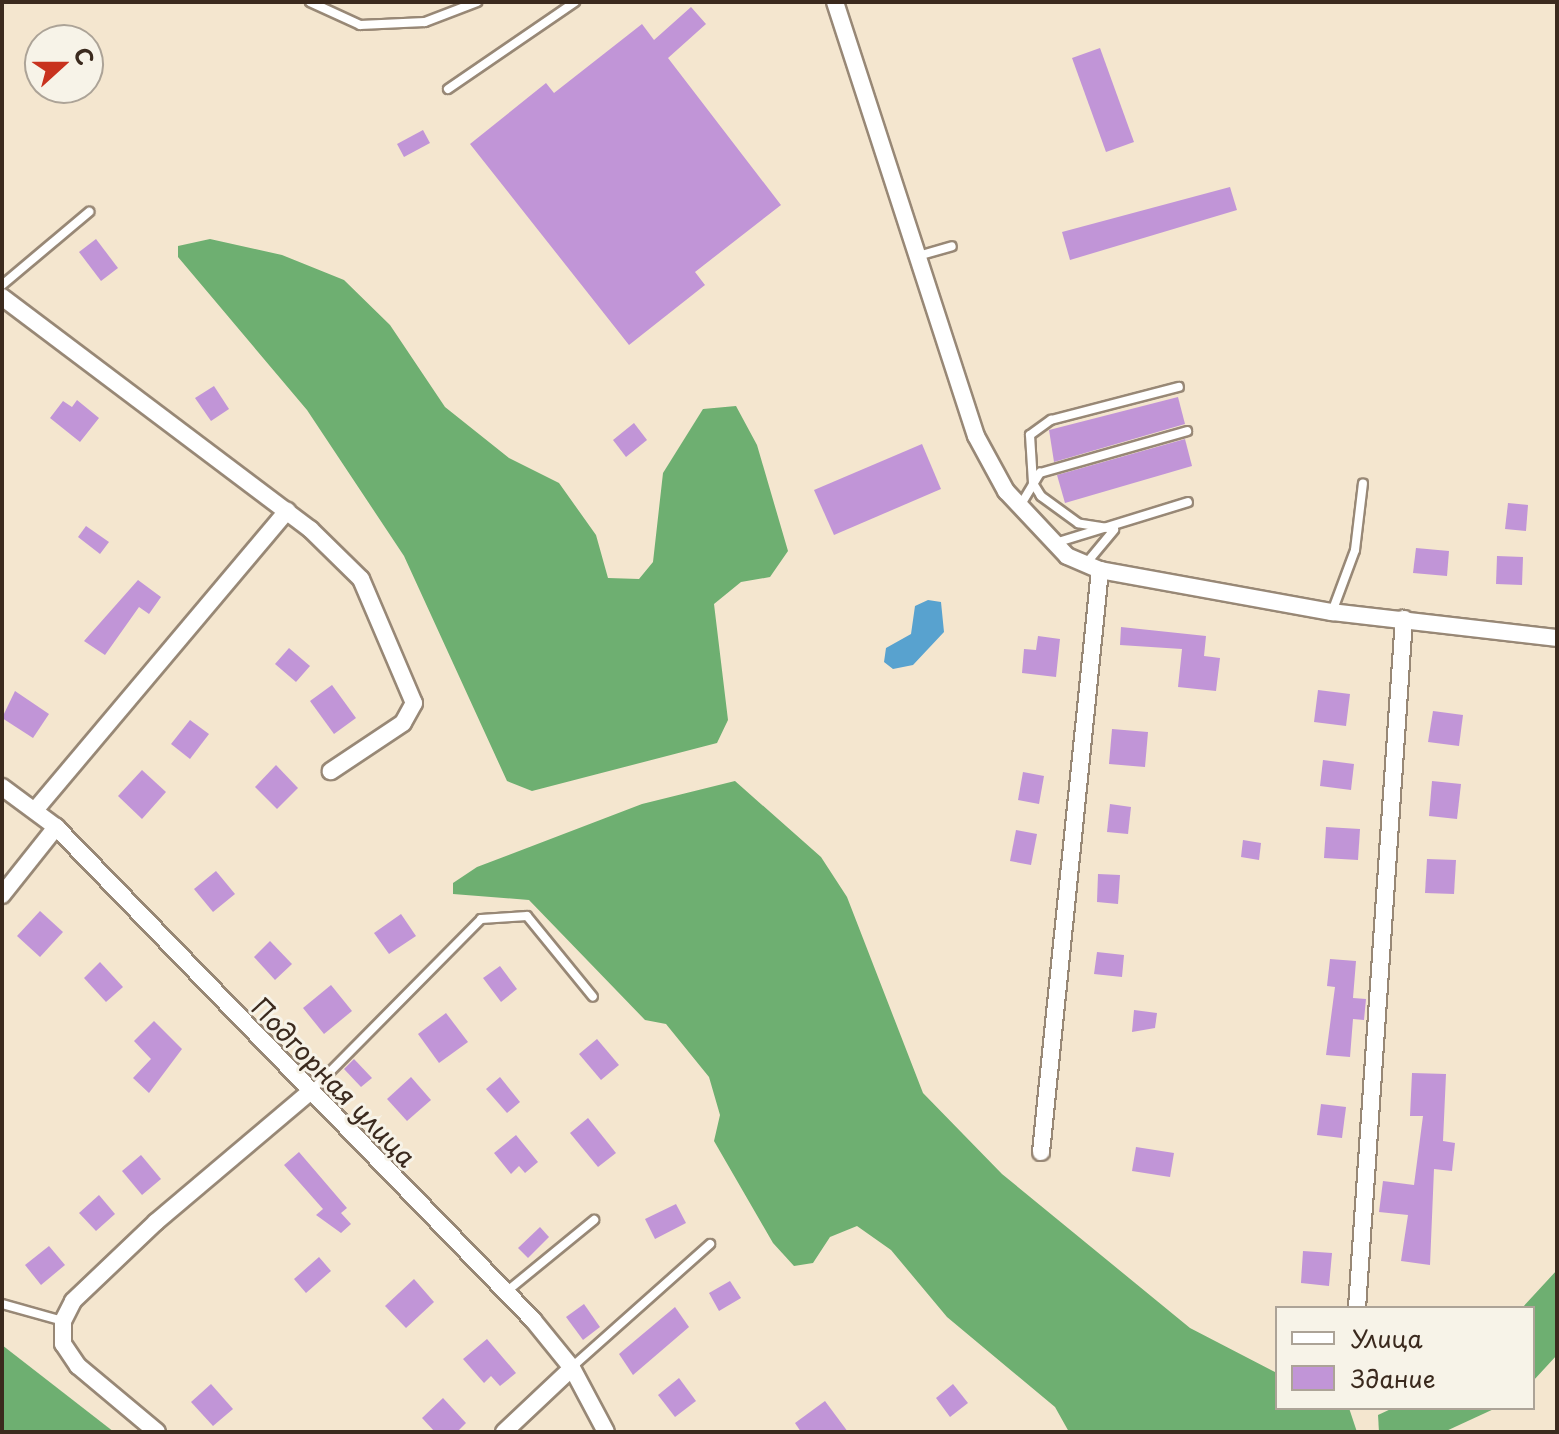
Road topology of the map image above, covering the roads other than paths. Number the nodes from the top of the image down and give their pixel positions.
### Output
1 (310, 2) edge
2 (477, 2) edge
3 (575, 2) edge
4 (835, 2) edge
5 (448, 89) dead end
6 (89, 212) dead end
7 (952, 246) dead end
8 (914, 258) junction
9 (2, 285) edge
10 (2, 297) edge
11 (1179, 387) dead end
12 (1187, 431) dead end
13 (1033, 483) junction
14 (1363, 483) dead end
15 (1188, 502) dead end
16 (1019, 508) junction
17 (287, 511) junction
18 (1114, 529) junction
19 (1053, 543) junction
20 (1091, 568) junction
21 (1332, 612) junction
22 (1404, 619) junction
23 (1557, 638) edge
24 (331, 771) dead end
25 (2, 787) edge
26 (36, 809) junction
27 (56, 827) junction
28 (2, 895) edge
29 (593, 997) dead end
30 (310, 1092) junction
31 (1041, 1152) dead end
32 (594, 1220) dead end
33 (710, 1244) dead end
34 (506, 1292) junction
35 (2, 1304) edge
36 (1357, 1306) edge
37 (63, 1321) junction
38 (572, 1368) junction
39 (157, 1432) edge
40 (504, 1432) edge
41 (606, 1432) edge

1 - 2 lane
3 - 5 lane
4 - 8 street
6 - 9 lane
7 - 8 lane
8 - 16 street
10 - 17 street
11 - 13 lane
12 - 13 lane
13 - 16 lane
13 - 18 lane
14 - 21 lane
15 - 18 lane
16 - 19 street
17 - 24 street
17 - 26 street
18 - 19 lane
18 - 20 lane
19 - 20 street
20 - 21 street
20 - 31 street
21 - 22 street
22 - 23 street
22 - 36 street
25 - 26 street, Подгорная улица
26 - 27 street, Подгорная улица
27 - 28 street
27 - 30 street, Подгорная улица
29 - 30 lane
30 - 34 street, Подгорная улица
30 - 37 street
32 - 34 lane
33 - 38 lane
34 - 38 street, Подгорная улица
35 - 37 lane
37 - 39 street
38 - 40 street
38 - 41 street, Подгорная улица

